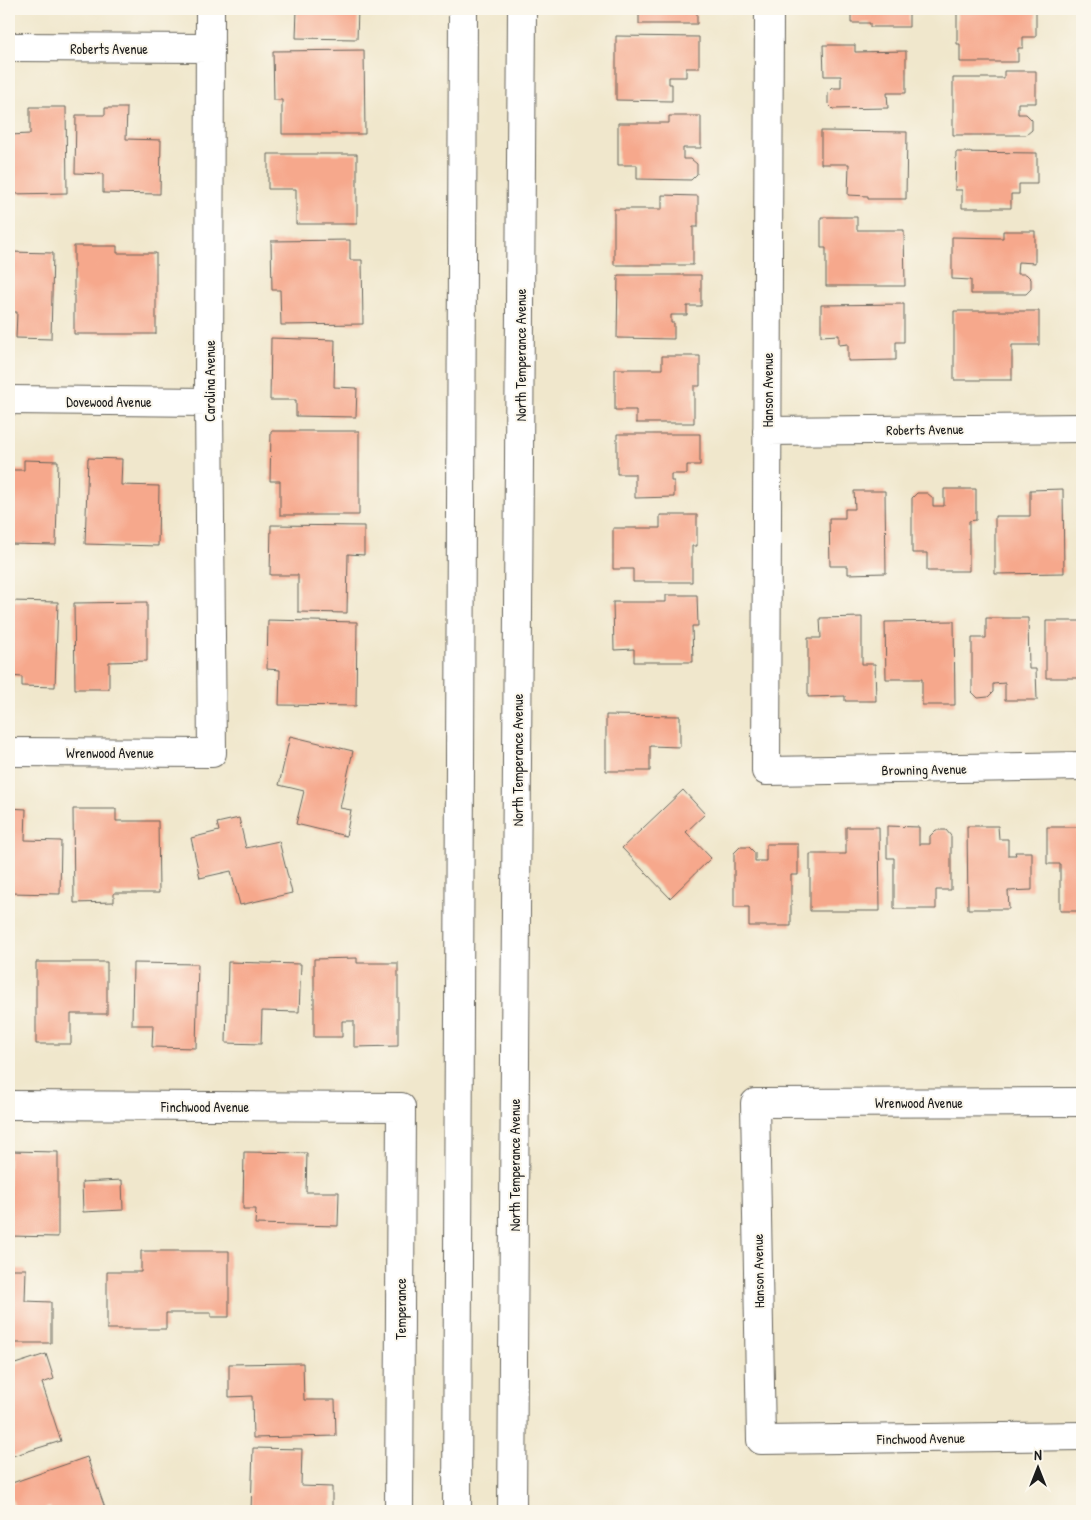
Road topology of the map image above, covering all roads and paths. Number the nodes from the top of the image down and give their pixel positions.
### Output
1 (210, 9) edge
2 (463, 9) edge
3 (522, 9) edge
4 (769, 9) edge
5 (9, 47) edge
6 (210, 48) junction
7 (9, 400) edge
8 (209, 402) junction
9 (1082, 428) edge
10 (767, 431) junction
11 (9, 752) edge
12 (212, 753) joint
13 (1082, 766) edge
14 (766, 771) joint
15 (1082, 1102) edge
16 (755, 1103) joint
17 (9, 1105) edge
18 (401, 1108) joint
19 (1082, 1436) edge
20 (761, 1440) joint
21 (399, 1511) edge
22 (457, 1511) edge
23 (512, 1511) edge

1 - 6 street, Carolina Avenue
2 - 22 street
3 - 23 street, North Temperance Avenue
4 - 10 street, Hanson Avenue
5 - 6 street, Roberts Avenue
6 - 8 street, Carolina Avenue
7 - 8 street, Dovewood Avenue
8 - 12 street, Carolina Avenue
9 - 10 street, Roberts Avenue
10 - 14 street, Hanson Avenue
11 - 12 street, Wrenwood Avenue
13 - 14 street, Browning Avenue
15 - 16 street, Wrenwood Avenue
16 - 20 street, Hanson Avenue
17 - 18 street, Finchwood Avenue
18 - 21 street, Temperance
19 - 20 street, Finchwood Avenue

